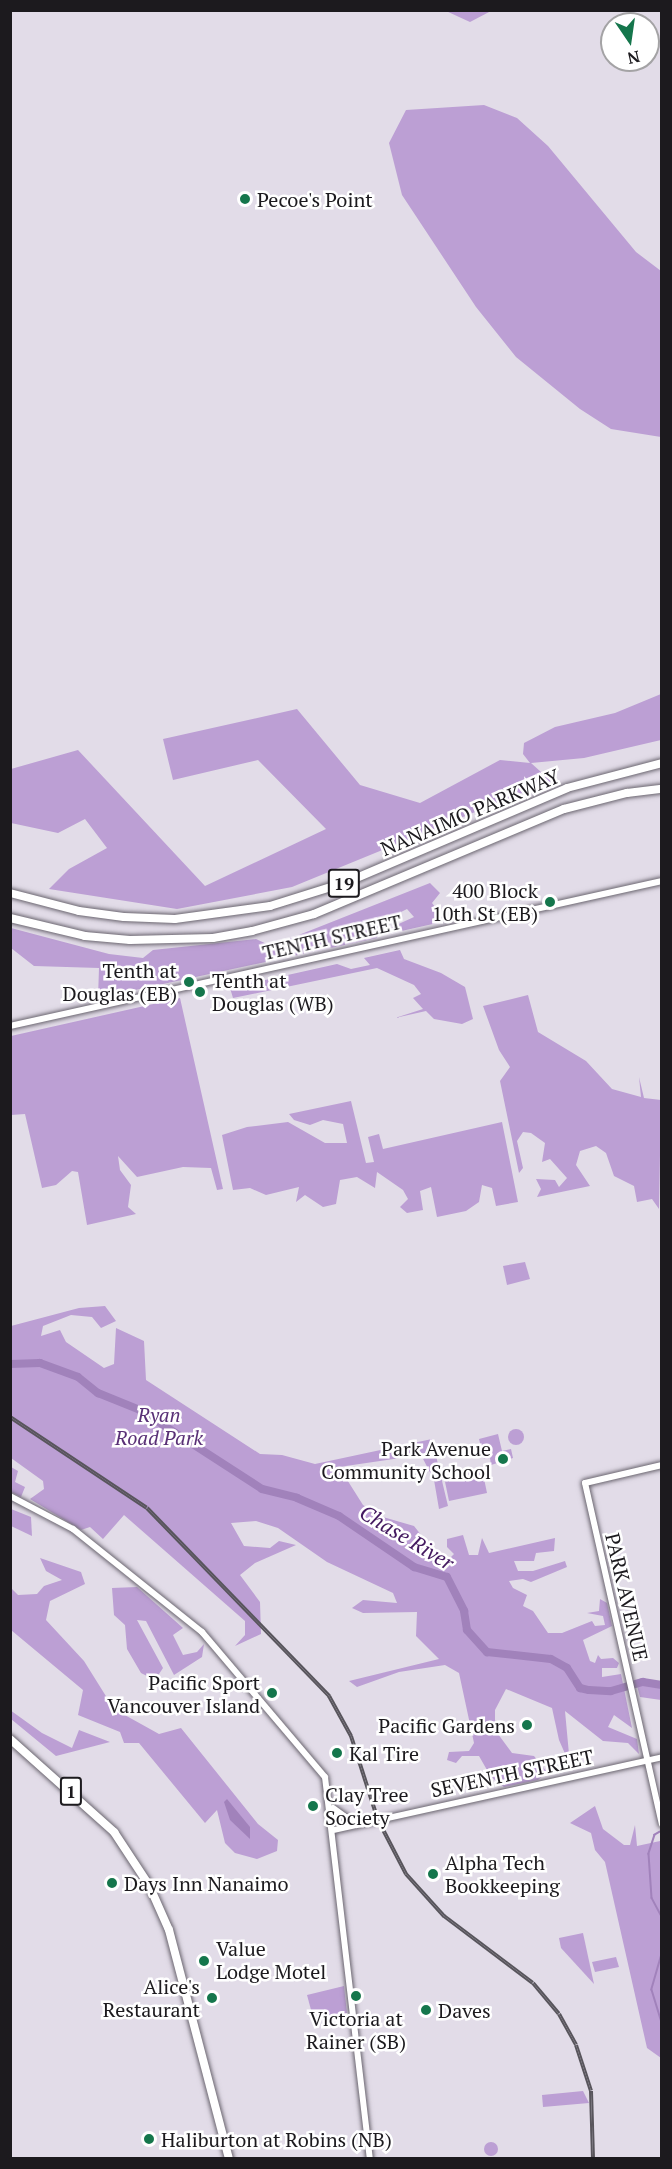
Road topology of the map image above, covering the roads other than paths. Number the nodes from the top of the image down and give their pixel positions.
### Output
1 (662, 763) edge
2 (662, 789) edge
3 (662, 881) edge
4 (10, 893) edge
5 (10, 918) edge
6 (10, 1026) edge
7 (662, 1465) edge
8 (10, 1496) edge
9 (10, 1739) edge
10 (662, 1757) edge
11 (647, 1760) junction
12 (331, 1805) junction
13 (662, 1824) edge
14 (357, 1825) junction
15 (334, 1830) junction
16 (230, 2158) edge
17 (370, 2158) edge

1 - 4 highway, NANAIMO PARKWAY / 19
2 - 5 highway, NANAIMO PARKWAY / 19
3 - 6 street, TENTH STREET
7 - 11 street, PARK AVENUE
8 - 12 street
9 - 16 highway, 1
10 - 11 street, SEVENTH STREET
11 - 13 street, PARK AVENUE
11 - 14 street, SEVENTH STREET
12 - 14 street
12 - 15 street
14 - 15 street, SEVENTH STREET
15 - 17 street

